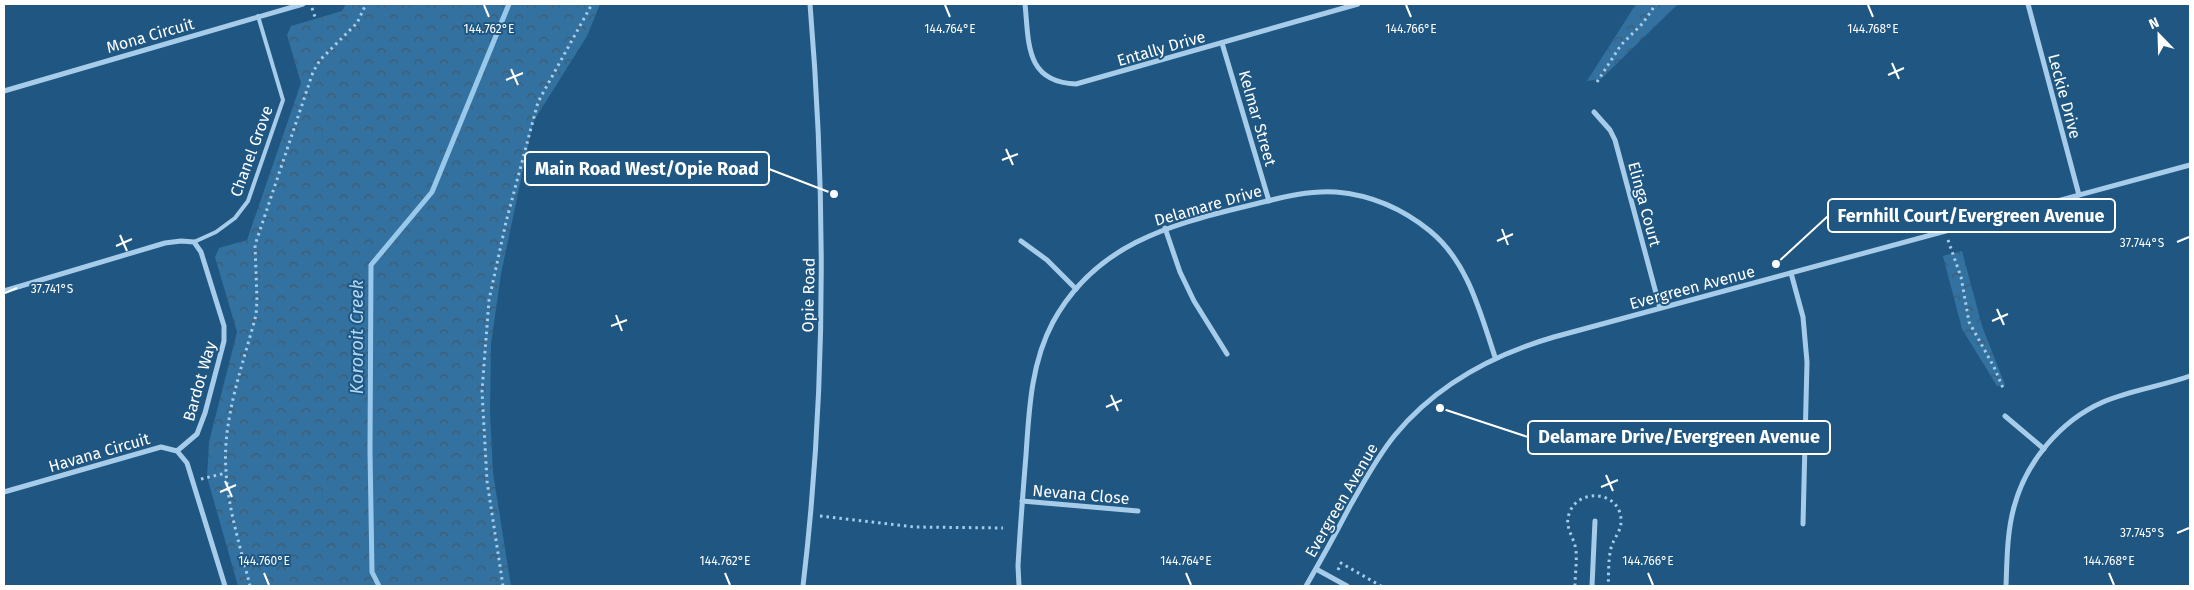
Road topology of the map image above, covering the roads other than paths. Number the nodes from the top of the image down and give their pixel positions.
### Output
1 (303, 4) edge
2 (810, 4) edge
3 (1025, 4) edge
4 (1358, 4) edge
5 (2028, 4) edge
6 (258, 16) junction
7 (1222, 43) junction
8 (4, 91) edge
9 (1594, 112) dead end
10 (2190, 165) edge
11 (2078, 195) junction
12 (1269, 201) junction
13 (1165, 228) junction
14 (1021, 241) dead end
15 (194, 242) junction
16 (1791, 273) junction
17 (1076, 289) junction
18 (4, 292) edge
19 (1660, 308) junction
20 (1227, 354) dead end
21 (1495, 357) junction
22 (2190, 376) edge
23 (2005, 416) dead end
24 (2044, 450) junction
25 (177, 451) junction
26 (4, 492) edge
27 (1022, 502) junction
28 (1138, 511) dead end
29 (1595, 521) dead end
30 (1803, 524) dead end
31 (1316, 569) junction
32 (225, 586) edge
33 (803, 586) edge
34 (1019, 586) edge
35 (1306, 586) edge
36 (1347, 586) edge
37 (1592, 586) edge
38 (2006, 586) edge

1 - 6 street, Mona Circuit
2 - 33 street, Opie Road
3 - 7 street, Entally Drive
4 - 7 street, Entally Drive
5 - 11 street, Leckie Drive
6 - 8 street, Mona Circuit
6 - 15 lane, Chanel Grove
7 - 12 street, Kelmar Street
9 - 19 street, Elinga Court
10 - 11 street, Evergreen Avenue
11 - 16 street, Evergreen Avenue
12 - 13 street, Delamare Drive
12 - 21 street, Delamare Drive
13 - 17 street, Delamare Drive
13 - 20 street
14 - 17 street
15 - 18 street
15 - 25 street, Bardot Way
16 - 19 street, Evergreen Avenue
16 - 30 street
17 - 27 street, Delamare Drive
19 - 21 street, Evergreen Avenue
21 - 31 street, Evergreen Avenue
22 - 24 street
23 - 24 street
24 - 38 street
25 - 26 street, Havana Circuit
25 - 32 street
27 - 28 street, Nevana Close
27 - 34 street, Delamare Drive
29 - 37 street
31 - 35 street, Evergreen Avenue
31 - 36 street

